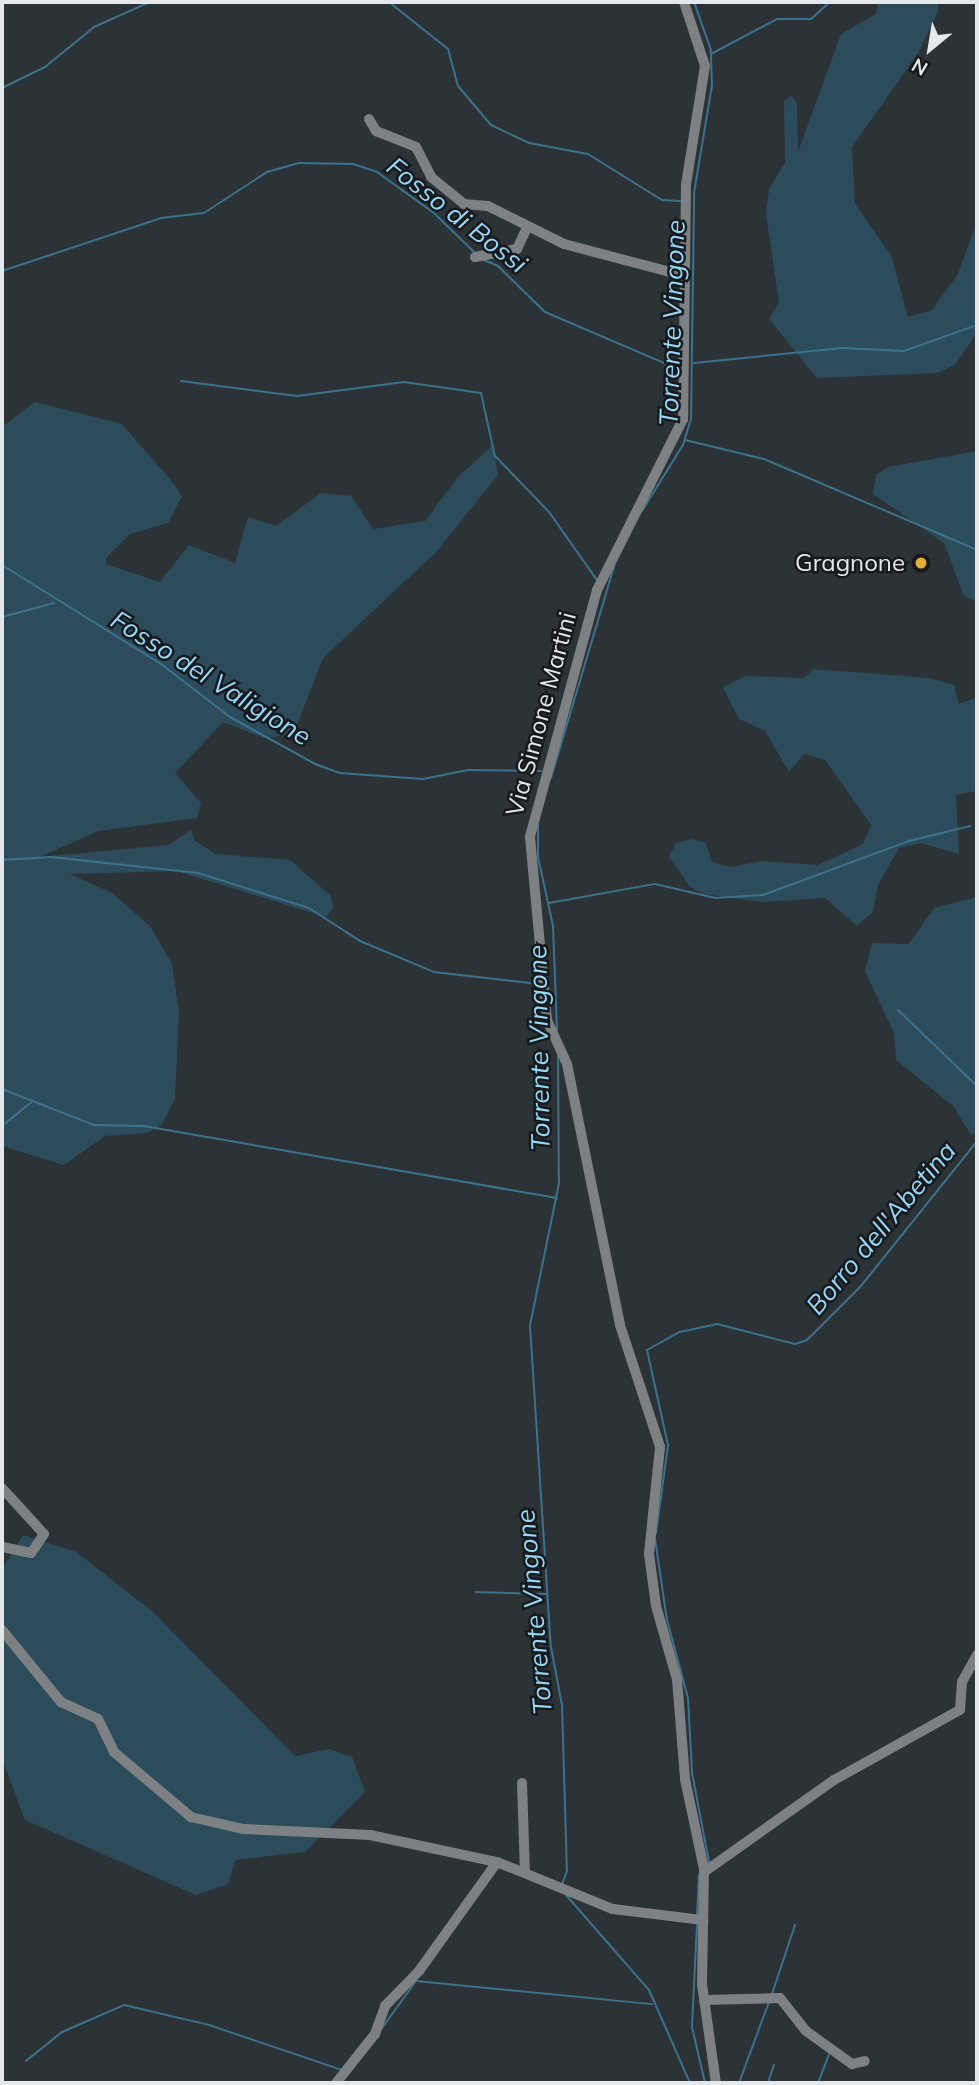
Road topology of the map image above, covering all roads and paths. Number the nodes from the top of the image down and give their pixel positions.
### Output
1 (684, 2) edge
2 (369, 119) dead end
3 (526, 230) junction
4 (478, 256) dead end
5 (685, 276) junction
6 (2, 1489) edge
7 (2, 1547) edge
8 (2, 1630) edge
9 (977, 1655) edge
10 (522, 1783) dead end
11 (497, 1862) junction
12 (525, 1872) junction
13 (704, 1872) junction
14 (703, 1920) junction
15 (704, 2000) junction
16 (865, 2061) dead end
17 (336, 2083) edge
18 (716, 2083) edge

1 - 5 street, Via Simone Martini
2 - 3 street
3 - 4 street
3 - 5 street
5 - 13 street, Via Simone Martini
6 - 7 street
8 - 11 street
9 - 13 street
10 - 12 street
11 - 12 street
11 - 17 street
12 - 14 street
13 - 14 street, Via Simone Martini
14 - 15 street, Via Simone Martini
15 - 16 street
15 - 18 street, Via Simone Martini

